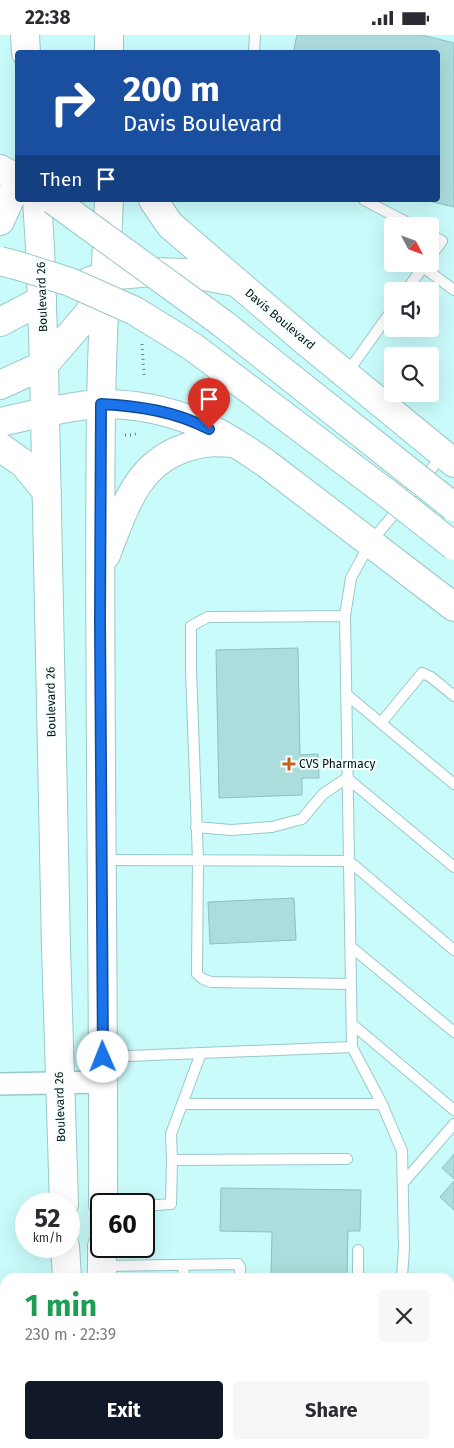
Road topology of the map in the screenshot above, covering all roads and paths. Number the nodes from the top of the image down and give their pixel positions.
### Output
1 (25, 35) edge
2 (109, 35) edge
3 (256, 35) edge
4 (26, 50) edge
5 (109, 50) edge
6 (254, 50) edge
7 (0, 169) edge
8 (15, 178) edge
9 (15, 187) edge
10 (37, 202) edge
11 (56, 202) edge
12 (109, 202) edge
13 (154, 202) edge
14 (368, 202) edge
15 (397, 217) edge
16 (0, 221) edge
17 (0, 261) edge
18 (433, 273) edge
19 (105, 276) junction
20 (237, 283) junction
21 (454, 291) edge
22 (42, 300) junction
23 (384, 321) edge
24 (0, 322) edge
25 (44, 365) junction
26 (346, 374) junction
27 (0, 385) edge
28 (101, 404) junction
29 (45, 412) junction
30 (0, 422) edge
31 (147, 429) dead end
32 (124, 435) dead end
33 (236, 443) junction
34 (0, 447) edge
35 (451, 454) edge
36 (47, 492) junction
37 (454, 507) edge
38 (370, 543) junction
39 (454, 546) edge
40 (100, 568) junction
41 (454, 607) edge
42 (345, 617) junction
43 (346, 694) junction
44 (454, 696) edge
45 (381, 723) junction
46 (347, 778) junction
47 (454, 784) edge
48 (196, 827) junction
49 (102, 860) junction
50 (198, 860) junction
51 (349, 861) junction
52 (454, 867) edge
53 (350, 946) junction
54 (454, 950) edge
55 (351, 984) junction
56 (352, 1024) junction
57 (454, 1032) edge
58 (352, 1047) junction
59 (201, 1053) junction
60 (103, 1069) junction
61 (59, 1083) junction
62 (0, 1084) edge
63 (182, 1104) junction
64 (382, 1104) junction
65 (454, 1110) edge
66 (454, 1124) edge
67 (348, 1159) dead end
68 (172, 1160) junction
69 (403, 1183) junction
70 (64, 1193) edge
71 (103, 1193) edge
72 (155, 1205) edge
73 (358, 1250) dead end
74 (66, 1258) edge
75 (102, 1263) edge
76 (184, 1265) junction
77 (67, 1273) edge
78 (184, 1273) edge
79 (240, 1273) edge
80 (358, 1273) edge
81 (402, 1273) edge

1 - 4 main road
2 - 5 main road
3 - 6 lane
7 - 8 main road
9 - 16 main road
10 - 22 main road, Boulevard 26
11 - 37 main road, bridge
12 - 19 main road
13 - 20 main road
14 - 15 lane
17 - 39 main road, bridge
18 - 21 lane
19 - 20 main road, Davis Boulevard
19 - 22 main road, Davis Boulevard
19 - 25 main road
19 - 28 main road
20 - 26 main road, Davis Boulevard
22 - 24 main road, Davis Boulevard
22 - 25 main road, Boulevard 26
23 - 26 lane
25 - 27 main road
25 - 29 main road, Boulevard 26
26 - 35 main road, Davis Boulevard
28 - 29 main road
28 - 33 main road
28 - 40 main road
29 - 30 main road
29 - 36 main road, Boulevard 26
31 - 32 path
33 - 38 main road
33 - 40 main road
34 - 36 main road
35 - 38 lane
36 - 61 main road, Boulevard 26
38 - 41 main road
38 - 42 lane
40 - 49 main road
42 - 43 lane
42 - 48 lane
43 - 45 lane
43 - 46 lane
44 - 45 lane
45 - 47 lane
46 - 48 lane
46 - 51 lane
46 - 52 lane
48 - 50 lane
49 - 50 lane
49 - 60 main road
50 - 51 lane
50 - 55 lane
51 - 53 lane
51 - 54 lane
53 - 55 lane
53 - 57 lane
55 - 56 lane
56 - 58 lane
56 - 65 lane
58 - 59 lane
58 - 64 lane
59 - 60 lane
59 - 63 lane
60 - 61 street
60 - 71 main road
61 - 62 street
61 - 70 main road, Boulevard 26
63 - 64 lane
63 - 68 lane
64 - 69 lane
66 - 69 lane
67 - 68 lane
68 - 72 lane
69 - 81 lane
73 - 80 lane
74 - 77 main road
75 - 76 lane
76 - 78 lane
76 - 79 lane

